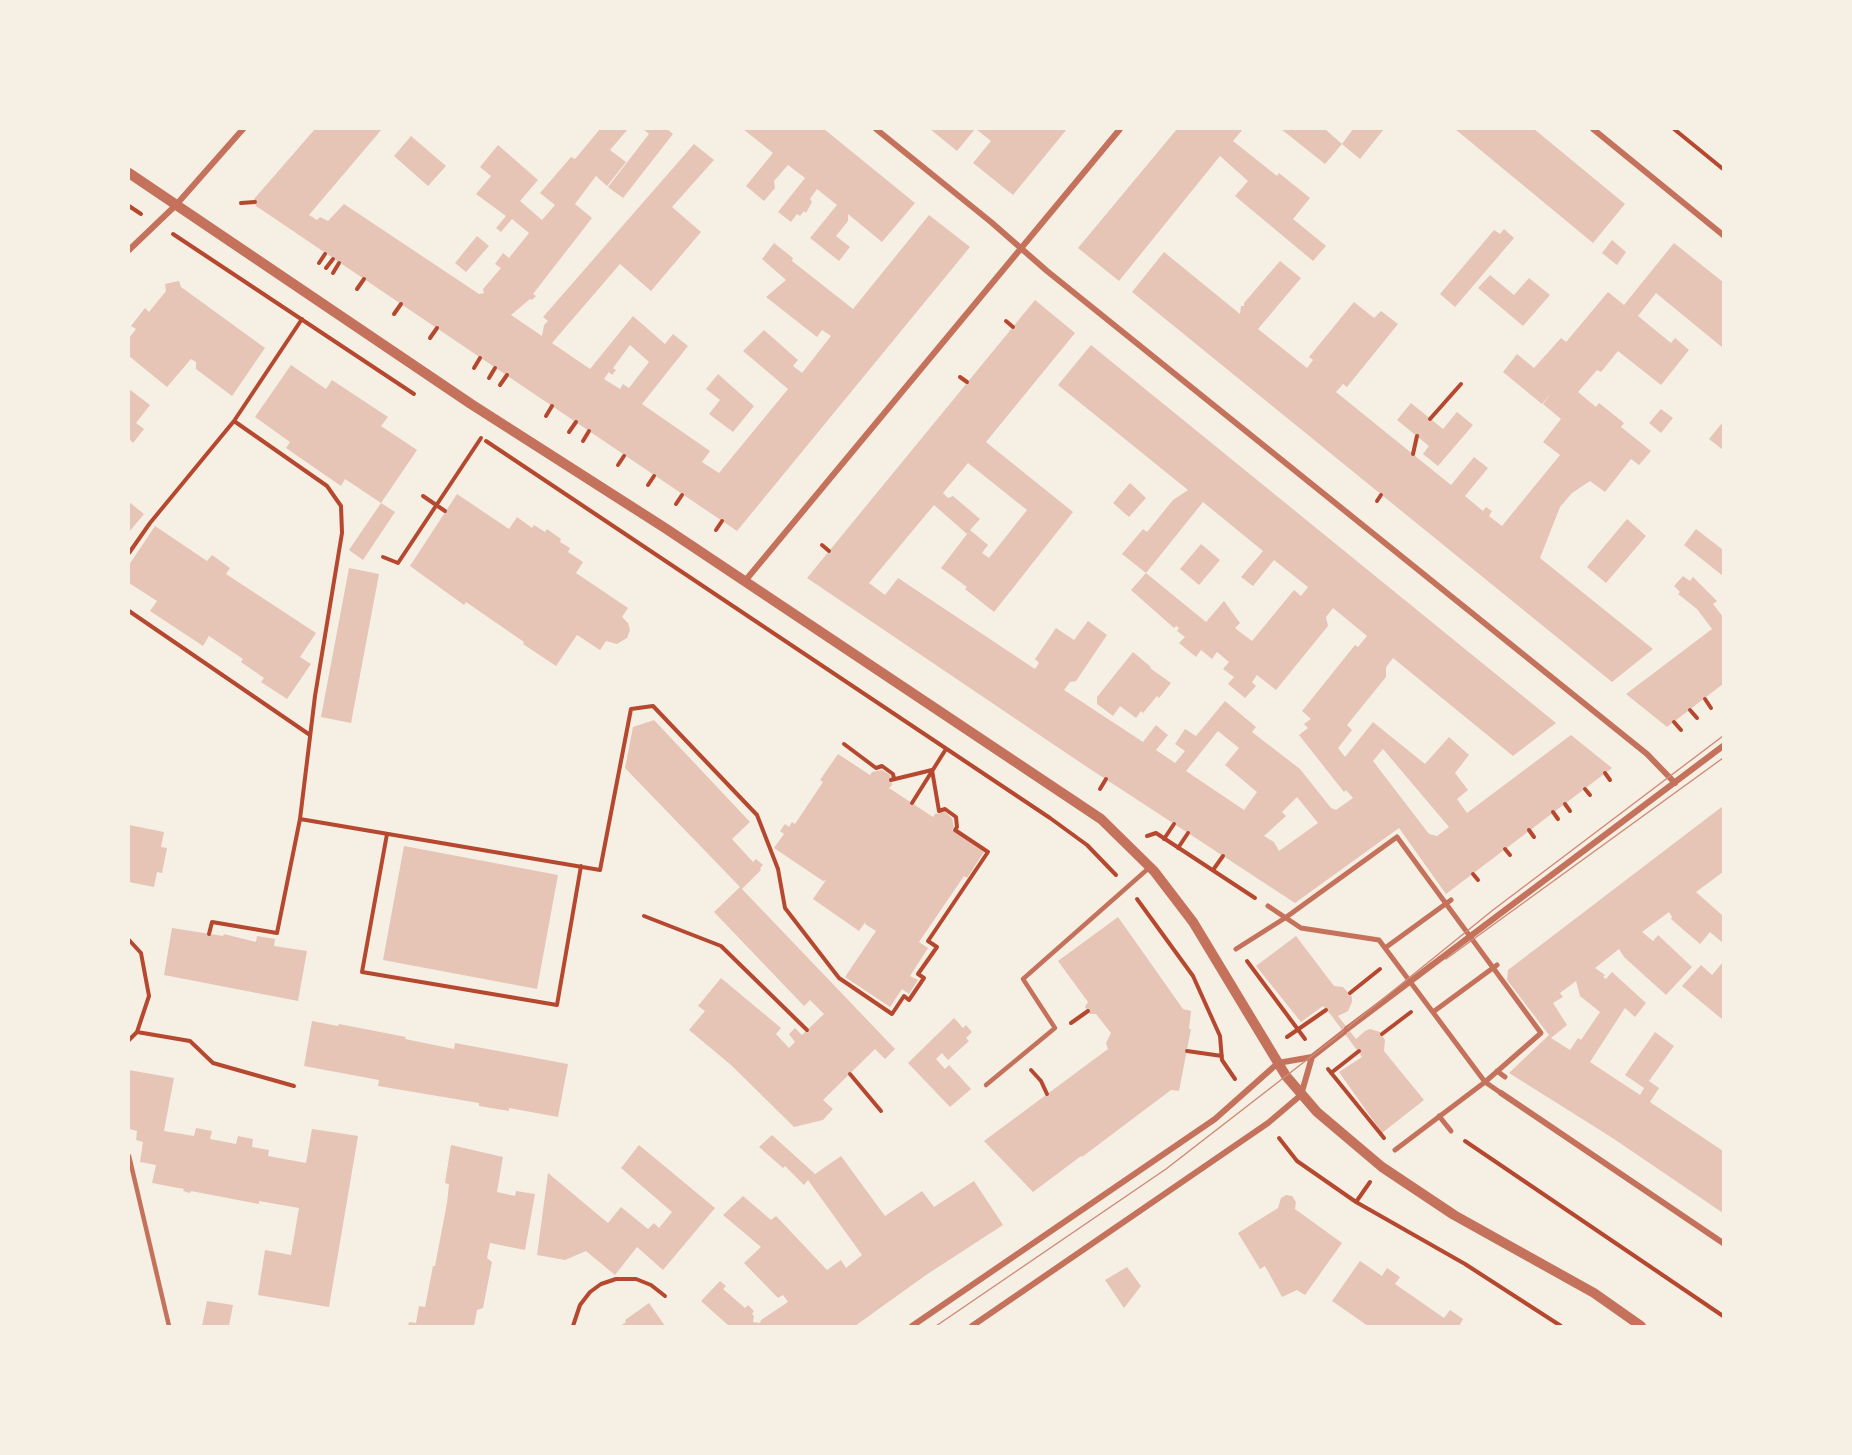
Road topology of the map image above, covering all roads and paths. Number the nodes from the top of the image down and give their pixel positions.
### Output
1 (243, 129) edge
2 (876, 129) edge
3 (1120, 129) edge
4 (1593, 129) edge
5 (1674, 129) edge
6 (1723, 169) edge
7 (129, 173) edge
8 (255, 202) dead end
9 (242, 203) dead end
10 (176, 205) junction
11 (1723, 235) edge
12 (177, 236) dead end
13 (129, 249) edge
14 (1022, 249) junction
15 (325, 254) dead end
16 (333, 259) dead end
17 (319, 263) dead end
18 (339, 263) dead end
19 (326, 268) dead end
20 (333, 273) dead end
21 (364, 279) dead end
22 (357, 289) dead end
23 (401, 303) dead end
24 (394, 314) dead end
25 (302, 319) junction
26 (1006, 321) dead end
27 (1013, 327) dead end
28 (437, 328) dead end
29 (430, 338) dead end
30 (480, 358) dead end
31 (474, 368) dead end
32 (495, 368) dead end
33 (507, 375) dead end
34 (960, 377) dead end
35 (489, 378) dead end
36 (967, 382) dead end
37 (1461, 384) dead end
38 (500, 385) dead end
39 (418, 397) dead end
40 (552, 406) dead end
41 (546, 416) dead end
42 (1430, 419) dead end
43 (234, 421) junction
44 (576, 422) dead end
45 (589, 431) dead end
46 (569, 432) dead end
47 (473, 433) dead end
48 (1417, 436) dead end
49 (481, 438) junction
50 (583, 441) dead end
51 (1413, 454) dead end
52 (624, 456) dead end
53 (618, 465) dead end
54 (654, 476) dead end
55 (648, 485) dead end
56 (682, 495) dead end
57 (1381, 495) dead end
58 (423, 496) dead end
59 (1377, 501) dead end
60 (676, 504) dead end
61 (436, 505) junction
62 (445, 511) dead end
63 (722, 521) dead end
64 (716, 530) dead end
65 (822, 545) dead end
66 (829, 551) dead end
67 (129, 553) edge
68 (383, 557) dead end
69 (745, 581) junction
70 (129, 611) edge
71 (1705, 699) dead end
72 (1711, 708) dead end
73 (1690, 710) dead end
74 (1697, 718) dead end
75 (1674, 722) dead end
76 (1681, 730) dead end
77 (310, 735) junction
78 (844, 744) dead end
79 (1723, 747) edge
80 (946, 748) junction
81 (932, 770) junction
82 (1605, 773) dead end
83 (1106, 779) dead end
84 (1610, 780) dead end
85 (1675, 783) junction
86 (1100, 789) dead end
87 (1585, 789) dead end
88 (1590, 795) dead end
89 (912, 803) dead end
90 (1564, 804) dead end
91 (1569, 811) dead end
92 (1553, 812) dead end
93 (300, 819) junction
94 (1558, 819) dead end
95 (1174, 824) dead end
96 (1529, 830) dead end
97 (1188, 833) dead end
98 (387, 834) junction
99 (1534, 837) dead end
100 (1164, 839) junction
101 (1125, 842) junction
102 (1178, 848) junction
103 (1505, 849) dead end
104 (1510, 855) dead end
105 (1223, 856) dead end
106 (581, 866) junction
107 (1150, 867) junction
108 (1213, 870) junction
109 (1473, 873) dead end
110 (1478, 880) dead end
111 (1127, 887) junction
112 (1448, 902) junction
113 (1268, 906) joint
114 (644, 916) dead end
115 (1285, 918) junction
116 (209, 934) dead end
117 (1469, 937) junction
118 (129, 940) edge
119 (1385, 948) junction
120 (1237, 949) joint
121 (1494, 966) junction
122 (1199, 973) dead end
123 (1193, 976) junction
124 (1411, 981) junction
125 (1350, 993) dead end
126 (1326, 1010) dead end
127 (1433, 1012) junction
128 (1298, 1030) junction
129 (137, 1032) junction
130 (799, 1032) dead end
131 (1302, 1035) dead end
132 (1286, 1038) dead end
133 (129, 1040) edge
134 (1187, 1052) dead end
135 (1359, 1052) dead end
136 (1222, 1056) junction
137 (1021, 1057) junction
138 (1312, 1057) junction
139 (1278, 1063) junction
140 (1228, 1069) dead end
141 (1329, 1070) junction
142 (1497, 1071) junction
143 (850, 1074) dead end
144 (1324, 1077) dead end
145 (1505, 1077) dead end
146 (1485, 1082) junction
147 (986, 1085) dead end
148 (294, 1086) dead end
149 (1501, 1093) joint
150 (1047, 1094) dead end
151 (1301, 1095) junction
152 (881, 1111) dead end
153 (1439, 1116) junction
154 (1451, 1131) joint
155 (1284, 1144) dead end
156 (1396, 1150) joint
157 (129, 1156) edge
158 (1368, 1184) dead end
159 (1356, 1202) junction
160 (1723, 1243) edge
161 (665, 1296) dead end
162 (1723, 1316) edge
163 (169, 1326) edge
164 (573, 1326) edge
165 (912, 1326) edge
166 (972, 1326) edge
167 (1561, 1326) edge
168 (1641, 1326) edge

1 - 10 street
2 - 14 street
3 - 14 street
4 - 11 street
5 - 6 path
7 - 10 street
8 - 9 path
10 - 13 street
10 - 69 street
12 - 25 path
14 - 69 street
14 - 85 street
15 - 17 path
16 - 19 path
18 - 20 path
21 - 22 path
23 - 24 path
25 - 39 path
25 - 43 path
26 - 27 path
28 - 29 path
30 - 31 path
32 - 35 path
33 - 38 path
34 - 36 path
37 - 42 path
40 - 41 path
43 - 67 path
43 - 77 path
44 - 46 path
45 - 50 path
47 - 49 path
48 - 51 path
49 - 61 path
49 - 80 path
52 - 53 path
54 - 55 path
56 - 60 path
57 - 59 path
58 - 61 path
61 - 62 path
61 - 68 path
63 - 64 path
65 - 66 path
69 - 101 street
70 - 77 path
71 - 72 path
73 - 74 path
75 - 76 path
77 - 93 path
78 - 81 path
79 - 85 street
80 - 81 path
80 - 111 path
81 - 89 path
81 - 106 path
82 - 84 path
83 - 86 path
85 - 117 street
87 - 88 path
90 - 91 path
92 - 94 path
93 - 98 path
93 - 116 path
95 - 100 path
96 - 99 path
97 - 102 path
98 - 106 path
98 - 106 path
100 - 101 path
100 - 102 path
101 - 107 street
102 - 108 path
103 - 104 path
105 - 108 path
107 - 111 lane
107 - 139 street
108 - 113 path
109 - 110 path
111 - 123 path
111 - 137 lane
112 - 115 street
112 - 117 street
112 - 119 street
113 - 115 street
114 - 130 path
115 - 119 street
115 - 120 street
117 - 121 street
117 - 124 street
118 - 129 path
119 - 124 street
120 - 128 path
121 - 127 street
121 - 142 street
122 - 123 path
123 - 136 path
124 - 125 path
124 - 127 street
124 - 138 street
126 - 128 path
127 - 146 street
128 - 131 path
128 - 132 path
129 - 133 path
129 - 148 path
134 - 136 path
135 - 141 path
136 - 140 path
137 - 147 lane
137 - 150 path
138 - 139 street
138 - 151 street
139 - 151 street
139 - 165 street
141 - 144 path
141 - 156 path
142 - 145 street
142 - 146 street
143 - 152 path
146 - 149 street
146 - 153 street
149 - 160 street
151 - 166 street
151 - 168 street
153 - 154 street
153 - 156 street
154 - 162 path
155 - 159 path
157 - 163 lane
158 - 159 path
159 - 167 path
161 - 164 path

